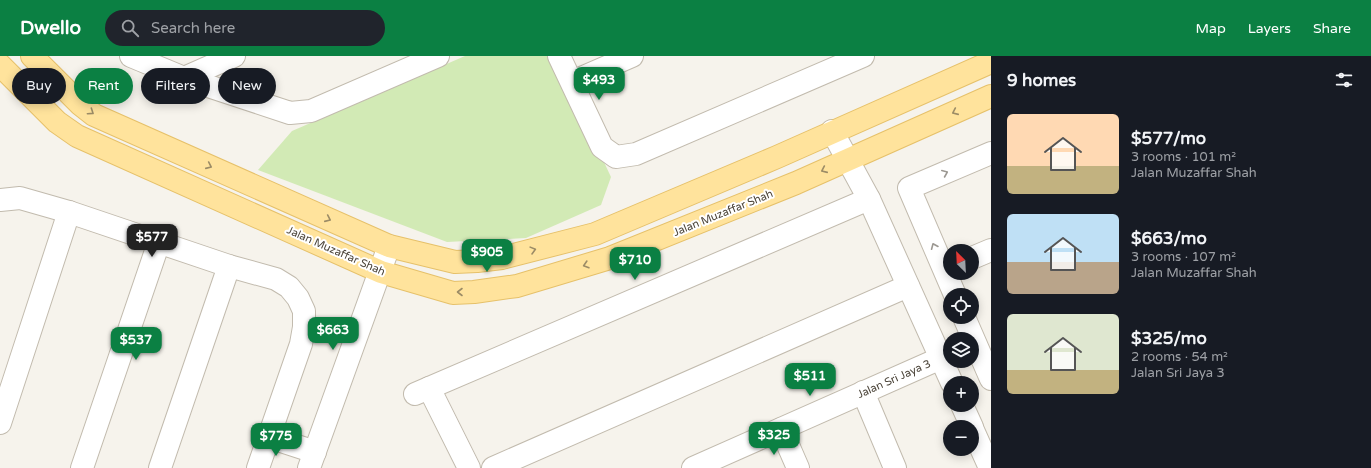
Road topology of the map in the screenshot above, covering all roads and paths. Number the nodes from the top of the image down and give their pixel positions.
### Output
1 (32, 56) edge
2 (131, 56) edge
3 (234, 56) edge
4 (438, 56) edge
5 (559, 56) edge
6 (632, 56) edge
7 (863, 56) edge
8 (991, 62) edge
9 (0, 65) edge
10 (160, 68) edge
11 (207, 68) edge
12 (572, 82) junction
13 (210, 87) edge
14 (991, 96) edge
15 (832, 131) junction
16 (991, 153) edge
17 (848, 160) junction
18 (869, 199) junction
19 (0, 200) edge
20 (69, 212) junction
21 (159, 242) junction
22 (389, 246) junction
23 (991, 250) edge
24 (979, 255) edge
25 (943, 260) edge
26 (229, 266) junction
27 (381, 272) junction
28 (908, 286) junction
29 (968, 324) edge
30 (987, 357) edge
31 (941, 358) junction
32 (949, 376) edge
33 (991, 379) edge
34 (863, 392) junction
35 (0, 423) edge
36 (781, 429) junction
37 (269, 436) junction
38 (979, 444) edge
39 (312, 460) edge
40 (698, 467) edge
41 (82, 468) edge
42 (160, 468) edge
43 (260, 468) edge
44 (469, 468) edge
45 (493, 468) edge
46 (798, 468) edge
47 (896, 468) edge
48 (990, 468) edge

1 -> 22 main road
2 - 10 street
3 - 11 street
4 - 13 street
5 - 12 street
6 - 12 street
7 - 12 street
8 - 15 main road
9 - 27 main road, Jalan Muzaffar Shah
14 -> 17 main road, Jalan Muzaffar Shah
15 - 17 street
22 -> 15 main road
25 -> 16 street
17 - 18 street
17 -> 27 main road, Jalan Muzaffar Shah
18 - 28 street
18 - 44 street
19 - 20 street
20 - 21 street
20 - 35 street
21 - 26 street
21 - 41 street
22 - 27 street
23 - 24 street
26 - 37 street
26 - 42 street
27 - 39 street
28 - 31 street
28 - 45 street
29 - 30 street
30 - 33 street
31 - 32 street
31 - 34 street, Jalan Sri Jaya 3
34 - 36 street, Jalan Sri Jaya 3
34 - 47 street
36 - 40 street, Jalan Sri Jaya 3
36 - 46 street
37 - 39 street
37 - 43 street
38 - 48 street

